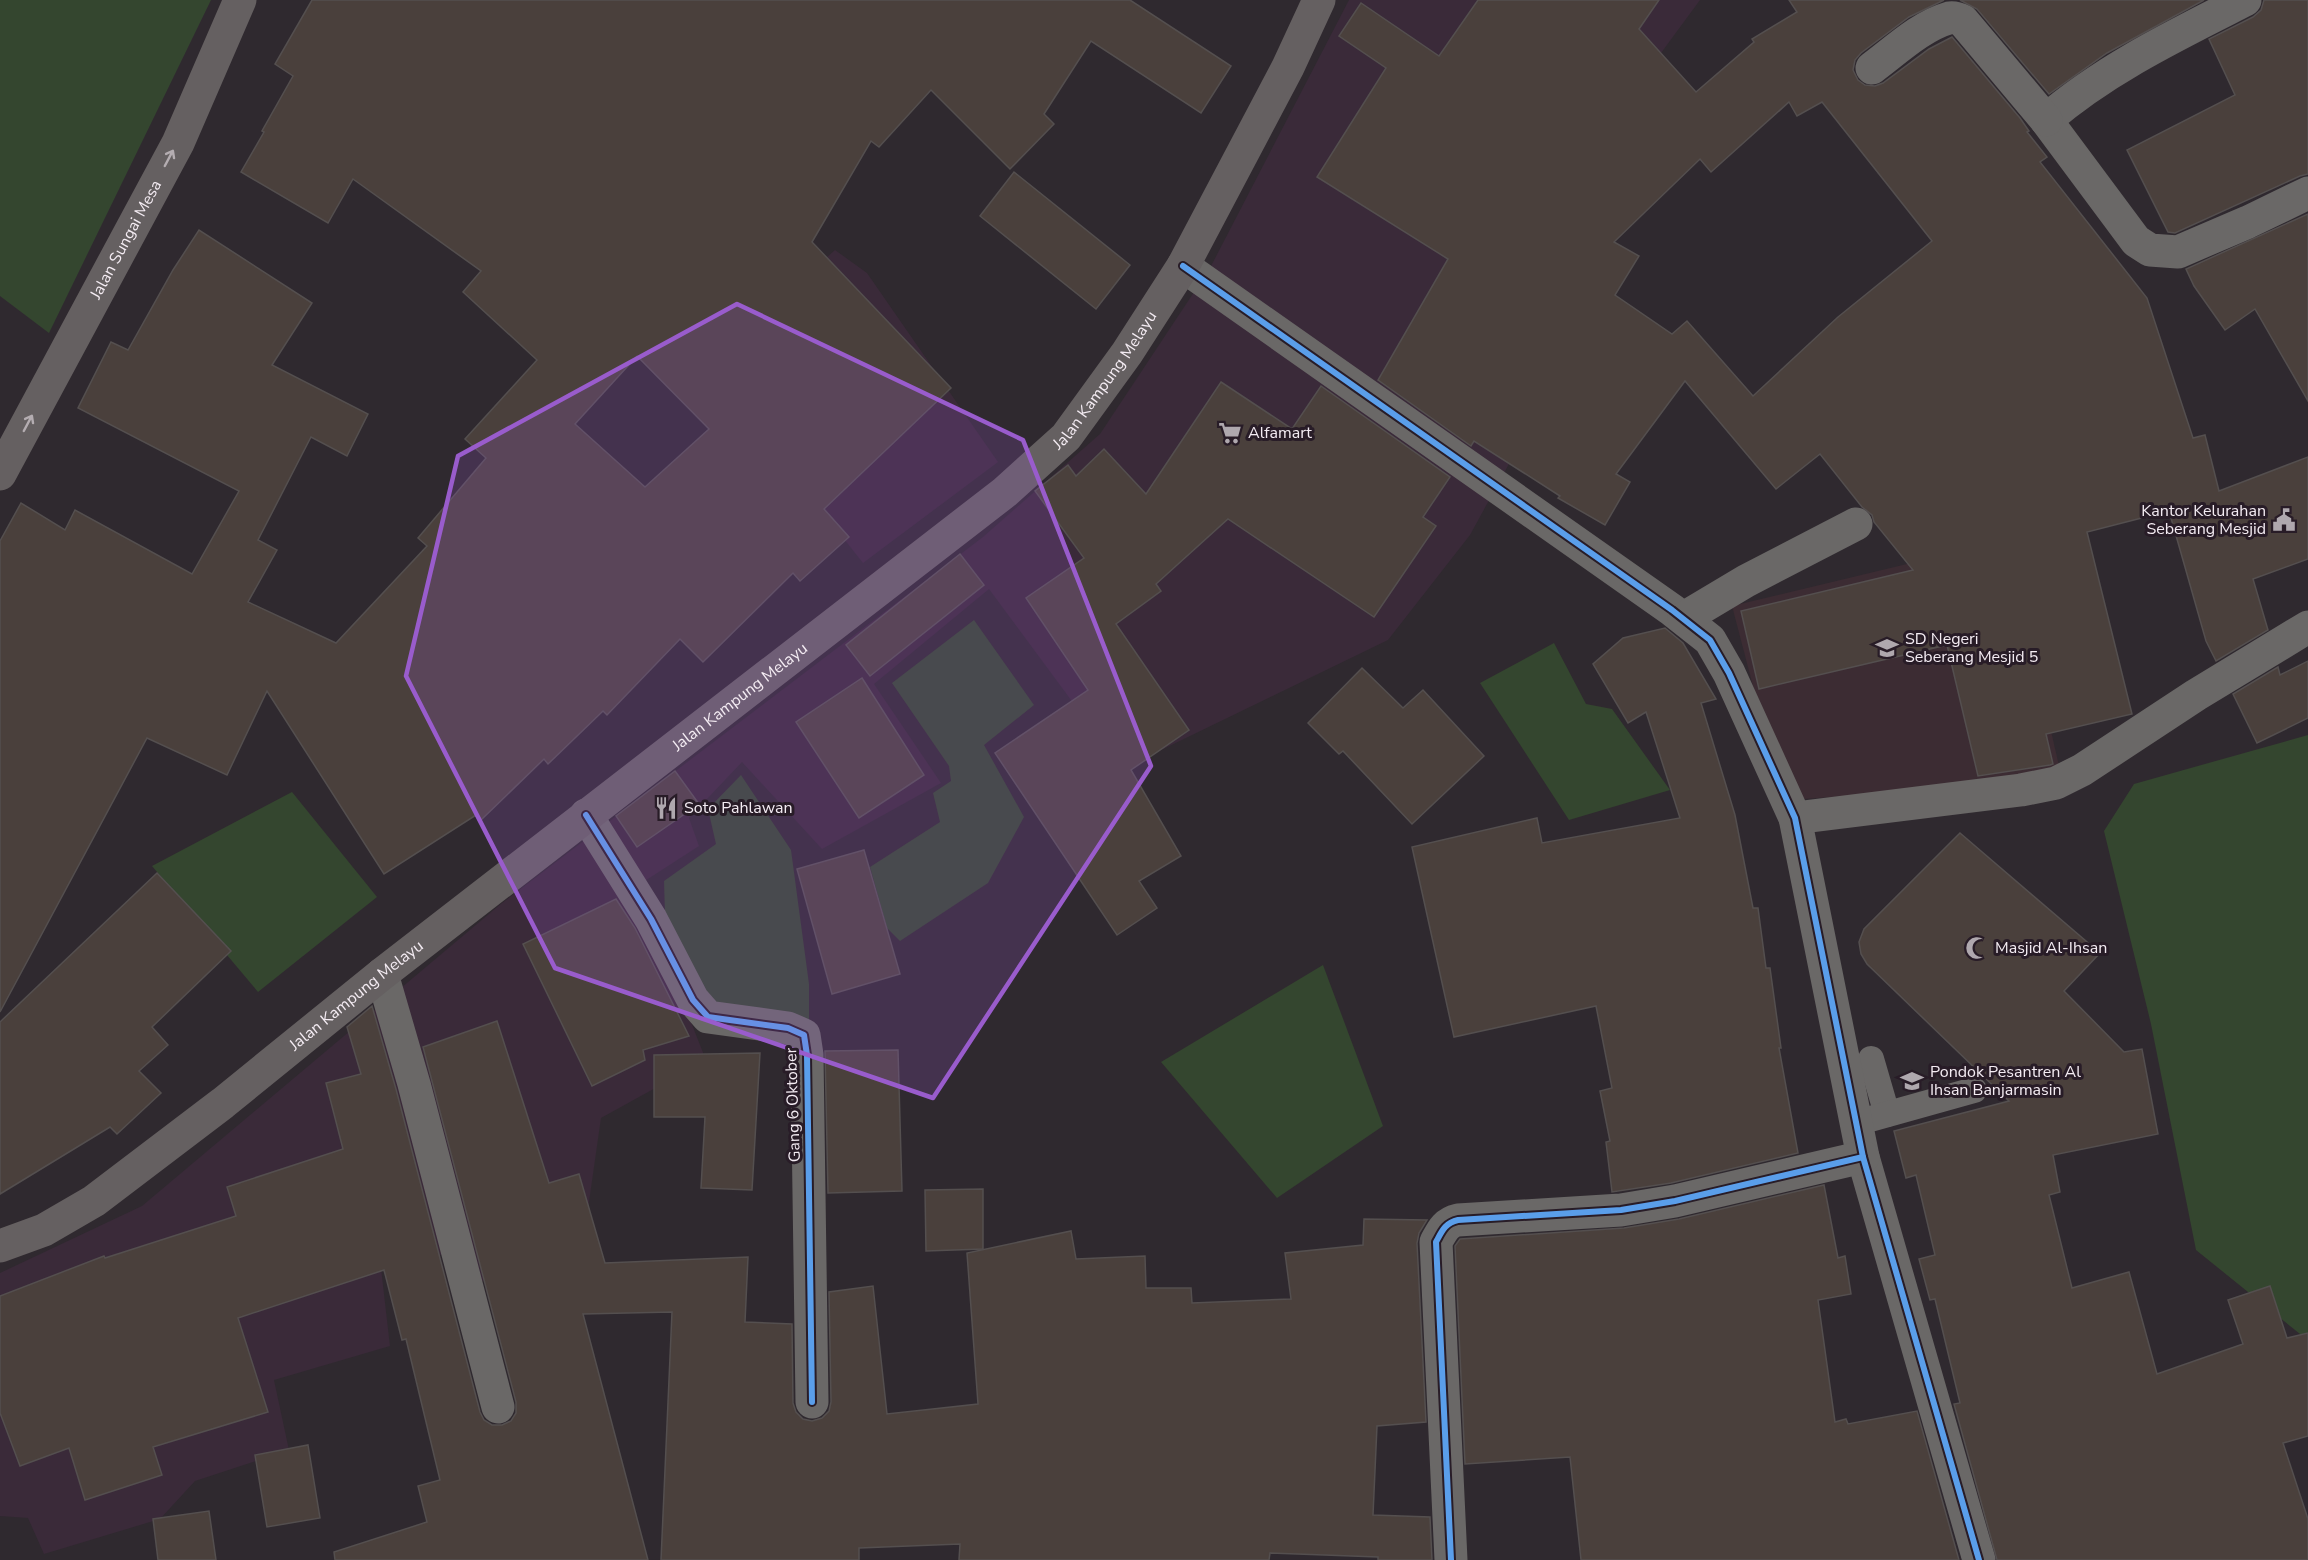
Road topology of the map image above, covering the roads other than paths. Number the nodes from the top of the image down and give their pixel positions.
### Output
1 (240, 0) edge
2 (1318, 0) edge
3 (2245, 0) edge
4 (1872, 68) dead end
5 (2046, 120) junction
6 (2308, 193) edge
7 (1183, 266) junction
8 (0, 474) edge
9 (1856, 524) dead end
10 (1684, 618) junction
11 (2308, 627) edge
12 (586, 815) junction
13 (1795, 818) junction
14 (382, 974) junction
15 (1871, 1059) dead end
16 (1974, 1090) dead end
17 (1887, 1114) junction
18 (1856, 1123) junction
19 (1863, 1157) junction
20 (0, 1246) edge
21 (812, 1402) dead end
22 (498, 1407) dead end
23 (1451, 1560) edge
24 (1979, 1560) edge

8 -> 1 main road, Jalan Sungai Mesa
2 - 7 main road, Jalan Kampung Melayu
3 - 5 street
4 - 5 street
5 - 6 street
7 - 10 street
7 - 12 main road, Jalan Kampung Melayu
9 - 10 street
10 - 13 street
11 - 13 street
12 - 14 main road, Jalan Kampung Melayu
12 - 21 street, Gang 6 Oktober
13 - 18 street
14 - 20 main road, Jalan Kampung Melayu
14 - 22 street
15 - 17 lane
16 - 17 lane
17 - 18 lane
18 - 19 street
19 - 23 street
19 - 24 street

